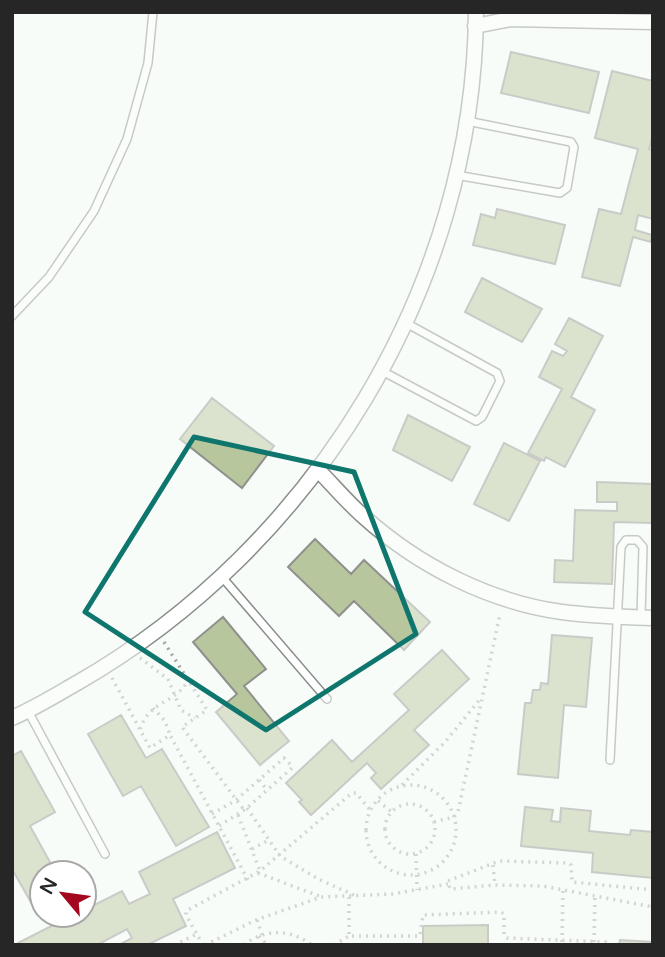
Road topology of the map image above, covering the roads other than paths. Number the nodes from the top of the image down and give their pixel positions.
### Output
1 (153, 12) edge
2 (476, 19) edge
3 (653, 22) edge
4 (467, 121) junction
5 (456, 175) junction
6 (12, 316) edge
7 (406, 323) junction
8 (382, 371) junction
9 (318, 470) junction
10 (222, 577) junction
11 (616, 617) junction
12 (647, 618) edge
13 (327, 699) dead end
14 (28, 711) junction
15 (12, 718) edge
16 (610, 760) dead end
17 (105, 853) dead end

1 - 6 lane
2 - 3 street
2 - 4 street
4 - 5 street
4 - 5 lane
5 - 7 street
7 - 8 street
7 - 8 lane
8 - 9 street
9 - 10 street
9 - 11 street
10 - 13 lane
10 - 14 street
11 - 12 street
11 - 12 lane
11 - 16 lane
14 - 15 street
14 - 17 lane

